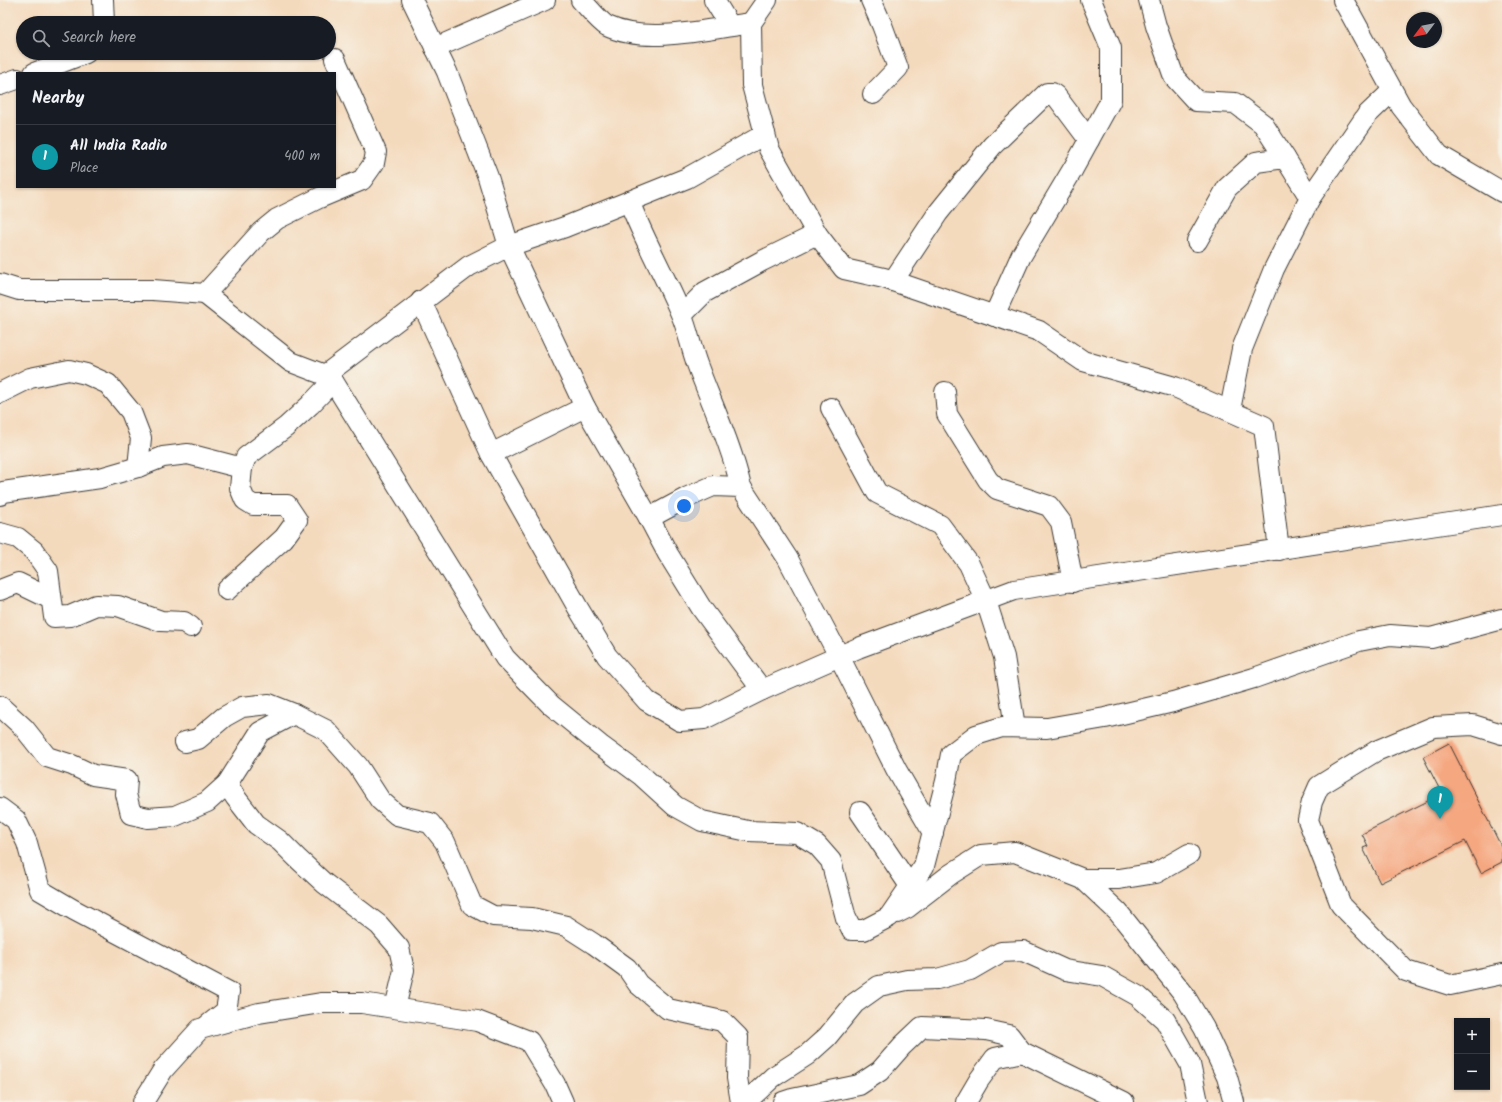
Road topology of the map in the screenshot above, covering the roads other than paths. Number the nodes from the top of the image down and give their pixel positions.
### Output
1 (103, 0) edge
2 (412, 0) edge
3 (545, 0) edge
4 (581, 0) edge
5 (714, 0) edge
6 (767, 0) edge
7 (870, 0) edge
8 (1091, 0) edge
9 (1149, 0) edge
10 (1343, 0) edge
11 (104, 16) edge
12 (751, 23) junction
13 (730, 26) junction
14 (435, 48) junction
15 (68, 60) edge
16 (335, 60) edge
17 (37, 72) edge
18 (16, 79) edge
19 (0, 85) edge
20 (1392, 91) junction
21 (873, 94) dead end
22 (765, 134) junction
23 (1089, 140) junction
24 (1285, 158) junction
25 (1502, 192) edge
26 (1310, 198) junction
27 (629, 201) junction
28 (817, 234) junction
29 (1197, 241) dead end
30 (509, 246) junction
31 (893, 281) junction
32 (0, 284) edge
33 (205, 294) junction
34 (421, 301) junction
35 (682, 316) junction
36 (994, 316) junction
37 (329, 378) junction
38 (945, 392) dead end
39 (0, 393) edge
40 (585, 408) junction
41 (831, 408) dead end
42 (1230, 410) junction
43 (491, 454) junction
44 (138, 467) junction
45 (242, 468) junction
46 (741, 487) junction
47 (0, 495) edge
48 (1502, 515) edge
49 (649, 518) junction
50 (0, 533) edge
51 (1279, 550) junction
52 (1073, 582) junction
53 (0, 590) edge
54 (227, 590) dead end
55 (51, 599) junction
56 (986, 601) junction
57 (1502, 619) edge
58 (191, 627) dead end
59 (840, 656) junction
60 (762, 690) junction
61 (0, 706) edge
62 (294, 714) junction
63 (1015, 727) junction
64 (1502, 734) edge
65 (185, 742) dead end
66 (227, 784) junction
67 (0, 808) edge
68 (860, 812) dead end
69 (933, 833) junction
70 (1188, 854) dead end
71 (1083, 879) junction
72 (910, 886) junction
73 (889, 917) junction
74 (1502, 974) edge
75 (395, 1008) junction
76 (205, 1028) junction
77 (1022, 1052) junction
78 (143, 1102) edge
79 (563, 1102) edge
80 (741, 1102) edge
81 (746, 1102) edge
82 (783, 1102) edge
83 (966, 1102) edge
84 (1124, 1102) edge
85 (1198, 1102) edge
86 (1234, 1102) edge

1 - 11 street
2 - 14 street
3 - 14 street
4 - 13 street
5 - 13 street
6 - 12 street
7 - 21 street
8 - 23 street
9 - 24 street
10 - 20 street
12 - 13 street
12 - 22 street
14 - 30 street
15 - 17 street
16 - 33 street
18 - 19 street
20 - 25 street
20 - 26 street
22 - 27 street
22 - 28 street
23 - 31 street
23 - 36 street
24 - 26 street
24 - 29 street
26 - 42 street
27 - 30 street
27 - 35 street
28 - 31 street
28 - 35 street
30 - 34 street
30 - 40 street
31 - 36 street
32 - 33 street
33 - 37 street
34 - 37 street
34 - 43 street
35 - 46 street
36 - 42 street
37 - 45 street
37 - 73 street
38 - 52 street
39 - 44 street
40 - 43 street
40 - 49 street
41 - 56 street
42 - 51 street
43 - 60 street
44 - 45 street
44 - 47 street
45 - 54 street
46 - 49 street
46 - 59 street
48 - 51 street
49 - 60 street
50 - 55 street
51 - 52 street
52 - 56 street
53 - 55 street
55 - 58 street
56 - 59 street
56 - 63 street
57 - 63 street
59 - 60 street
59 - 69 street
61 - 66 street
62 - 65 street
62 - 66 street
62 - 80 street
63 - 69 street
64 - 74 street
66 - 75 street
67 - 76 street
68 - 72 street
69 - 72 street
70 - 71 street
71 - 73 street
71 - 86 street
72 - 73 street
75 - 76 street
75 - 79 street
76 - 78 street
77 - 82 street
77 - 83 street
77 - 84 street
81 - 85 street

